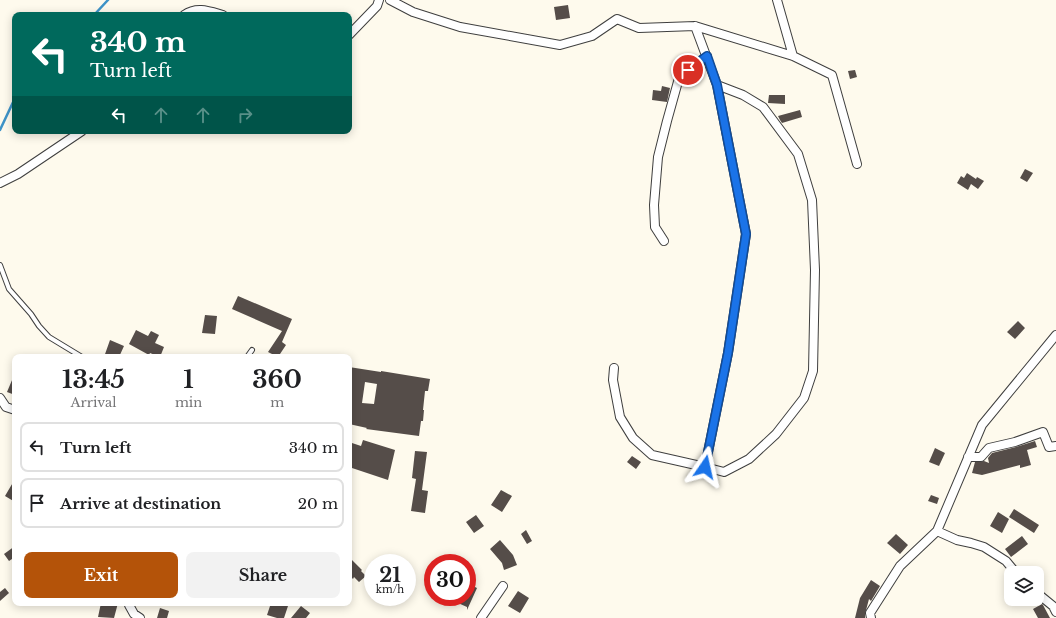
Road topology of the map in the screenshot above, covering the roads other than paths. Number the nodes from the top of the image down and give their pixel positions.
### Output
1 (379, 0) edge
2 (390, 0) edge
3 (777, 0) edge
4 (188, 12) edge
5 (214, 12) edge
6 (695, 26) junction
7 (352, 32) edge
8 (707, 56) junction
9 (793, 56) junction
10 (717, 85) junction
11 (78, 134) edge
12 (857, 164) dead end
13 (0, 183) edge
14 (664, 241) dead end
15 (0, 265) edge
16 (1056, 335) edge
17 (252, 350) dead end
18 (77, 354) edge
19 (249, 354) edge
20 (614, 368) dead end
21 (0, 398) edge
22 (12, 409) edge
23 (1056, 446) edge
24 (968, 457) junction
25 (705, 467) junction
26 (937, 530) junction
27 (1010, 566) edge
28 (503, 586) dead end
29 (1044, 599) edge
30 (130, 606) edge
31 (1056, 612) edge
32 (140, 618) edge
33 (481, 618) edge
34 (871, 618) edge

1 - 7 street
2 - 6 street
3 - 9 street
4 - 5 street
6 - 8 street
6 - 9 street
8 - 10 street
8 - 14 street
9 - 12 street
10 - 25 street
10 - 25 street
11 - 13 street
15 - 18 lane
16 - 24 street
17 - 19 lane
20 - 25 street
21 - 22 street
23 - 24 street
24 - 26 street
26 - 27 street
26 - 34 street
28 - 33 street
29 - 31 street
30 - 32 street

